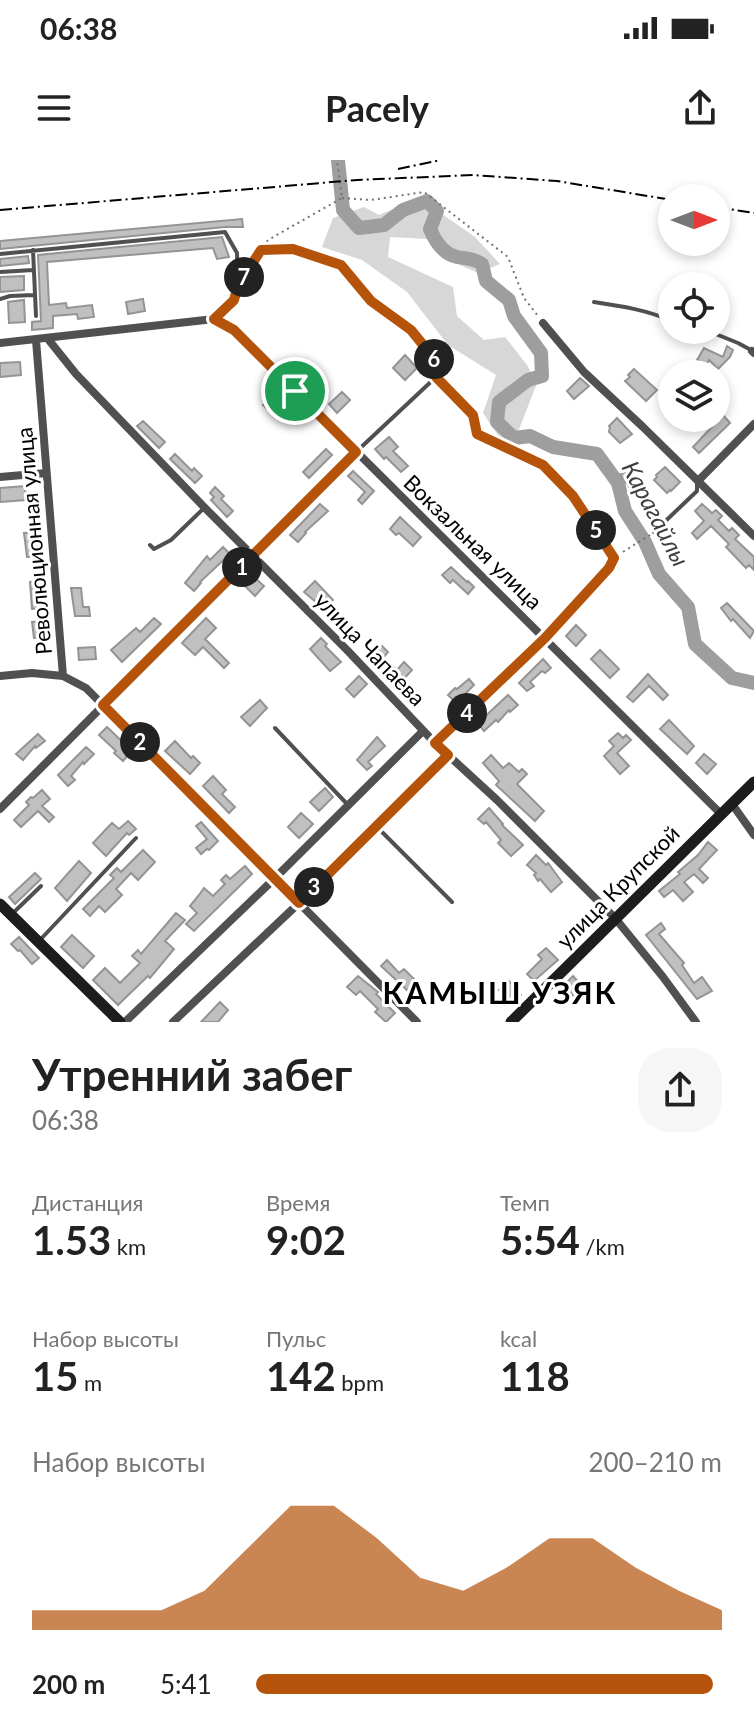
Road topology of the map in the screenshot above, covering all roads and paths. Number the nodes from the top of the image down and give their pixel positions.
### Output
1 (339, 160) edge
2 (342, 198) junction
3 (33, 250) junction
4 (261, 250) junction
5 (0, 254) edge
6 (33, 270) junction
7 (0, 272) edge
8 (238, 285) junction
9 (34, 295) junction
10 (0, 299) edge
11 (594, 302) dead end
12 (36, 316) dead end
13 (658, 317) edge
14 (214, 319) junction
15 (543, 323) joint
16 (411, 330) joint
17 (48, 339) junction
18 (36, 340) junction
19 (730, 340) edge
20 (0, 343) edge
21 (753, 350) edge
22 (436, 377) junction
23 (754, 424) edge
24 (356, 452) junction
25 (46, 473) junction
26 (0, 477) edge
27 (698, 481) junction
28 (205, 508) junction
29 (654, 532) joint
30 (754, 536) edge
31 (150, 545) dead end
32 (253, 556) junction
33 (614, 558) junction
34 (545, 638) junction
35 (0, 676) edge
36 (63, 676) junction
37 (103, 705) junction
38 (275, 728) dead end
39 (423, 731) junction
40 (435, 743) junction
41 (448, 755) junction
42 (754, 782) edge
43 (732, 804) junction
44 (348, 805) junction
45 (0, 809) edge
46 (721, 814) junction
47 (376, 826) junction
48 (754, 835) edge
49 (136, 838) dead end
50 (274, 879) junction
51 (41, 886) dead end
52 (452, 902) dead end
53 (299, 903) junction
54 (0, 904) edge
55 (11, 914) junction
56 (615, 918) junction
57 (39, 941) junction
58 (123, 1022) edge
59 (173, 1022) edge
60 (417, 1022) edge
61 (511, 1022) edge
62 (696, 1022) edge

1 - 2 path
2 - 4 path
2 - 15 path
3 - 5 lane
3 - 6 lane
3 - 8 lane
4 - 8 path
4 - 16 path
6 - 7 lane
6 - 9 lane
8 - 14 lane
9 - 10 lane
9 - 12 lane
11 - 13 lane
14 - 17 street
14 - 24 street, Вокзальная улица
15 - 27 street
16 - 22 lane
17 - 18 street
17 - 28 street, улица Чапаева
18 - 20 street
18 - 25 street, Революционная улица
19 - 21 lane
22 - 24 lane
22 - 33 path
23 - 27 street
24 - 32 street
24 - 34 street, Вокзальная улица
25 - 26 street
25 - 36 street, Революционная улица
27 - 29 lane
27 - 30 street
28 - 31 lane
28 - 32 street, улица Чапаева
29 - 33 path
32 - 37 street
32 - 39 street, улица Чапаева
33 - 34 lane
34 - 40 street
34 - 46 street, Вокзальная улица
35 - 36 street
36 - 37 street, Революционная улица
37 - 45 street
37 - 50 street, Революционная улица
38 - 44 lane
39 - 40 street, улица Чапаева
39 - 44 street
40 - 41 street, улица Чапаева
41 - 47 street
41 - 56 street, улица Чапаева
42 - 43 main road, улица Крупской
43 - 46 main road, улица Крупской
43 - 48 street
44 - 50 street
46 - 56 main road, улица Крупской
47 - 52 lane
47 - 53 street
49 - 57 lane
50 - 53 street, Революционная улица
50 - 58 street
51 - 55 lane
53 - 59 street
53 - 60 street, Революционная улица
54 - 55 main road
55 - 57 main road
56 - 61 main road, улица Крупской
56 - 62 street, улица Чапаева
57 - 58 main road

